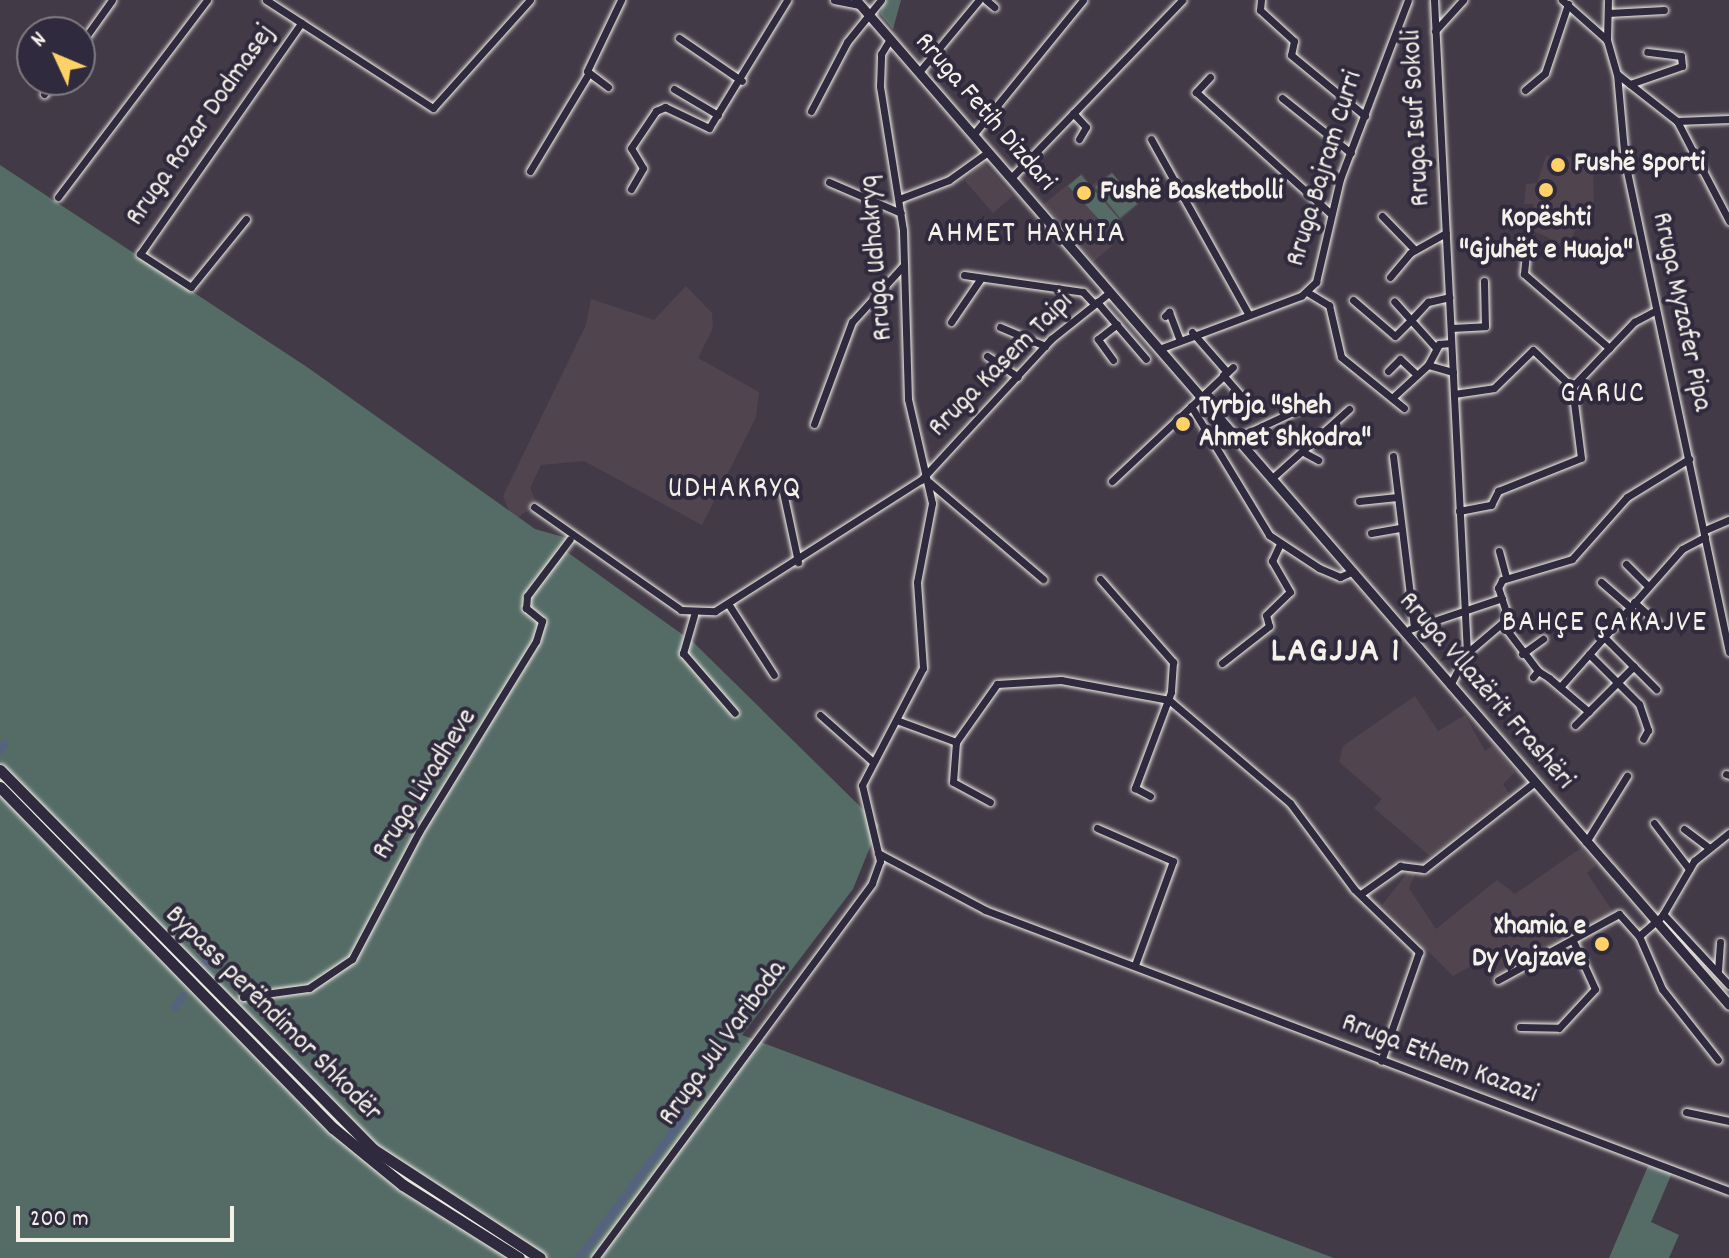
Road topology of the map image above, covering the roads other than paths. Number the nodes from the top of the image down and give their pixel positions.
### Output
1 (112, 0) edge
2 (207, 0) edge
3 (266, 0) edge
4 (530, 0) edge
5 (621, 0) edge
6 (787, 0) edge
7 (834, 0) edge
8 (881, 0) edge
9 (979, 0) edge
10 (986, 0) edge
11 (1083, 0) edge
12 (1182, 0) edge
13 (1261, 0) edge
14 (1408, 0) edge
15 (1434, 0) edge
16 (1463, 0) edge
17 (1608, 0) edge
18 (858, 2) edge
19 (1565, 2) edge
20 (994, 7) dead end
21 (1664, 10) dead end
22 (1608, 13) junction
23 (869, 15) junction
24 (96, 22) edge
25 (301, 23) junction
26 (1435, 31) junction
27 (679, 38) dead end
28 (890, 39) junction
29 (1607, 40) junction
30 (1647, 52) dead end
31 (919, 72) junction
32 (1617, 74) junction
33 (587, 76) junction
34 (1210, 77) dead end
35 (742, 81) junction
36 (1630, 84) junction
37 (608, 87) dead end
38 (674, 89) dead end
39 (1525, 90) dead end
40 (1282, 98) dead end
41 (811, 111) dead end
42 (1073, 113) junction
43 (718, 115) junction
44 (1365, 116) junction
45 (1729, 119) edge
46 (1677, 121) junction
47 (973, 135) junction
48 (1079, 139) dead end
49 (1151, 139) dead end
50 (988, 152) junction
51 (1351, 153) junction
52 (530, 171) dead end
53 (1011, 178) junction
54 (829, 182) dead end
55 (631, 189) dead end
56 (58, 197) dead end
57 (899, 199) junction
58 (901, 213) junction
59 (1330, 213) junction
60 (1382, 216) dead end
61 (246, 219) dead end
62 (1729, 221) edge
63 (1446, 233) junction
64 (1415, 250) junction
65 (1526, 254) dead end
66 (903, 266) junction
67 (964, 275) dead end
68 (1390, 277) dead end
69 (981, 278) junction
70 (1484, 281) dead end
71 (1110, 292) junction
72 (1307, 292) junction
73 (1449, 297) junction
74 (1353, 300) dead end
75 (1394, 301) dead end
76 (1095, 303) junction
77 (1655, 311) junction
78 (1248, 313) junction
79 (1165, 316) dead end
80 (1411, 320) junction
81 (951, 322) dead end
82 (1117, 324) junction
83 (1000, 327) dead end
84 (1451, 328) junction
85 (1192, 332) junction
86 (1179, 338) junction
87 (1451, 343) junction
88 (1045, 346) junction
89 (1436, 348) junction
90 (1609, 348) junction
91 (1159, 349) junction
92 (987, 356) dead end
93 (1146, 359) dead end
94 (1113, 360) dead end
95 (1428, 365) junction
96 (1228, 371) junction
97 (1388, 371) dead end
98 (1453, 372) junction
99 (1416, 374) junction
100 (1018, 377) junction
101 (1572, 387) junction
102 (1454, 394) junction
103 (1200, 396) junction
104 (1242, 397) dead end
105 (1392, 398) junction
106 (1314, 402) dead end
107 (1191, 406) junction
108 (1404, 408) dead end
109 (1349, 409) dead end
110 (814, 424) dead end
111 (1237, 438) junction
112 (1305, 453) junction
113 (1393, 456) dead end
114 (1689, 459) junction
115 (1318, 460) dead end
116 (928, 478) junction
117 (1271, 479) junction
118 (1112, 481) dead end
119 (783, 492) dead end
120 (1395, 497) junction
121 (1359, 501) dead end
122 (534, 507) dead end
123 (1459, 511) junction
124 (1729, 520) edge
125 (1400, 528) junction
126 (1371, 533) dead end
127 (1705, 534) junction
128 (570, 539) junction
129 (1280, 544) junction
130 (1499, 551) dead end
131 (798, 562) junction
132 (1626, 564) dead end
133 (1351, 572) junction
134 (1506, 578) junction
135 (1043, 579) dead end
136 (1100, 579) dead end
137 (1601, 582) dead end
138 (1648, 586) junction
139 (1502, 598) junction
140 (729, 605) junction
141 (1633, 605) junction
142 (1464, 612) junction
143 (694, 615) junction
144 (1657, 623) dead end
145 (1503, 625) junction
146 (1414, 626) junction
147 (1405, 633) junction
148 (1604, 637) junction
149 (1543, 639) dead end
150 (1728, 639) edge
151 (1729, 652) edge
152 (1467, 653) junction
153 (1522, 654) junction
154 (1589, 654) junction
155 (1222, 663) dead end
156 (1634, 666) junction
157 (774, 675) dead end
158 (1619, 682) junction
159 (1450, 685) junction
160 (1560, 687) junction
161 (1656, 689) dead end
162 (1169, 700) junction
163 (1589, 712) junction
164 (735, 713) dead end
165 (820, 715) dead end
166 (899, 721) junction
167 (1575, 725) dead end
168 (1643, 739) dead end
169 (956, 742) junction
170 (873, 762) junction
171 (0, 770) edge
172 (1627, 776) dead end
173 (1535, 782) junction
174 (0, 787) edge
175 (1150, 796) dead end
176 (990, 802) dead end
177 (1654, 823) dead end
178 (1097, 828) dead end
179 (1684, 829) dead end
180 (1729, 833) edge
181 (1586, 842) junction
182 (1709, 848) junction
183 (878, 853) junction
184 (1689, 869) junction
185 (1362, 893) junction
186 (1660, 918) junction
187 (1639, 936) junction
188 (1720, 942) dead end
189 (1574, 943) junction
190 (1135, 965) junction
191 (1720, 974) junction
192 (1498, 980) dead end
193 (1711, 985) junction
194 (1729, 985) edge
195 (243, 997) dead end
196 (1729, 1005) edge
197 (1520, 1027) dead end
198 (1718, 1060) dead end
199 (1381, 1061) junction
200 (1686, 1112) dead end
201 (1729, 1121) edge
202 (1729, 1191) edge
203 (519, 1258) edge
204 (540, 1258) edge
205 (595, 1258) edge

1 - 24 street
2 - 56 street
3 - 25 street
4 - 25 street
5 - 33 street
6 - 35 street
7 - 18 street
8 - 23 street
9 - 31 street
10 - 20 street
11 - 47 street
12 - 42 street
13 - 44 street
14 - 44 street, Rruga Bajram Curri
15 - 26 street, Rruga Isuf Sokoli
16 - 26 street
17 - 22 street
18 - 23 main road, Rruga Fetih Dizdari
19 - 29 street
19 - 39 street
21 - 22 street
22 - 29 street
23 - 28 main road, Rruga Fetih Dizdari
23 - 41 street
25 - 61 street, Rruga Rozar Dodmasej
26 - 63 street, Rruga Isuf Sokoli
27 - 35 street
28 - 31 main road, Rruga Fetih Dizdari
28 - 57 street, Rruga Udhakryq
29 - 32 street, Rruga Myzafer Pipa
30 - 36 street
31 - 47 main road, Rruga Fetih Dizdari
32 - 36 street
32 - 77 street, Rruga Myzafer Pipa
33 - 37 street
33 - 52 street
34 - 59 street
35 - 43 street
36 - 46 street
38 - 43 street
40 - 51 street
42 - 48 street
42 - 53 street
43 - 55 street
44 - 51 street, Rruga Bajram Curri
45 - 46 street
46 - 62 street
47 - 50 main road, Rruga Fetih Dizdari
49 - 78 street
50 - 53 main road, Rruga Fetih Dizdari
50 - 57 street
51 - 59 street, Rruga Bajram Curri
53 - 71 main road, Rruga Fetih Dizdari
54 - 58 street
57 - 58 street, Rruga Udhakryq
58 - 66 street, Rruga Udhakryq
59 - 72 street, Rruga Bajram Curri
60 - 64 street, Rruga Isuf Sokoli
63 - 64 street, Rruga Isuf Sokoli
63 - 73 street, Rruga Isuf Sokoli
64 - 68 street, Rruga Isuf Sokoli
65 - 90 street
66 - 110 street
66 - 116 street, Rruga Udhakryq
67 - 69 street
69 - 76 street
69 - 81 street
70 - 84 street
71 - 76 street, Rruga Kasem Taipi
71 - 91 main road, Rruga Fetih Dizdari
72 - 78 street, Rruga Bajram Curri
72 - 105 street
73 - 80 street
73 - 84 street, Rruga Isuf Sokoli
74 - 80 street
75 - 80 street
76 - 82 street
76 - 88 street, Rruga Kasem Taipi
77 - 90 street
77 - 114 street, Rruga Myzafer Pipa
78 - 85 street, Rruga Bajram Curri
79 - 86 street
80 - 89 street
82 - 93 street
82 - 94 street
83 - 88 street
84 - 87 street, Rruga Isuf Sokoli
85 - 86 street, Rruga Bajram Curri
85 - 96 street
86 - 91 street, Rruga Bajram Curri
87 - 89 street
87 - 98 street, Rruga Isuf Sokoli
88 - 100 street, Rruga Kasem Taipi
89 - 95 street
90 - 101 street
91 - 103 main road, Rruga Fetih Dizdari
92 - 100 street
95 - 98 street
95 - 99 street
96 - 103 street
96 - 104 street
97 - 99 street
98 - 102 street, Rruga Isuf Sokoli
99 - 105 street
100 - 116 street, Rruga Kasem Taipi
101 - 102 street
101 - 123 street
102 - 123 street, Rruga Isuf Sokoli
103 - 107 street
103 - 111 main road, Rruga Vllazërit Frashëri
105 - 108 street
106 - 111 street
107 - 118 street
107 - 129 street
109 - 112 street
111 - 117 main road, Rruga Vllazërit Frashëri
112 - 115 street
112 - 117 street
113 - 120 street
114 - 127 street, Rruga Myzafer Pipa
114 - 134 street
116 - 131 street
116 - 135 street
116 - 166 street, Rruga Udhakryq
117 - 133 main road, Rruga Vllazërit Frashëri
119 - 131 street
120 - 121 street
120 - 125 street
122 - 128 street
123 - 142 street, Rruga Isuf Sokoli
124 - 127 street
125 - 126 street
125 - 146 street
127 - 138 street
127 - 150 street, Rruga Myzafer Pipa
128 - 143 street
128 - 195 street, Rruga Livadheve
129 - 133 street
129 - 155 street
130 - 134 street
131 - 140 street
132 - 138 street
133 - 147 main road, Rruga Vllazërit Frashëri
134 - 139 street
136 - 162 street
137 - 141 street
138 - 141 street
139 - 142 street
139 - 145 street
140 - 143 street
140 - 157 street
141 - 144 street
141 - 148 street
142 - 146 street
142 - 152 street, Rruga Isuf Sokoli
143 - 164 street
145 - 152 street
145 - 153 street
146 - 147 street
147 - 159 main road, Rruga Vllazërit Frashëri
148 - 154 street
148 - 156 street
149 - 153 street
150 - 151 street, Rruga Myzafer Pipa
152 - 159 street
153 - 160 street
154 - 158 street
154 - 160 street
156 - 158 street
156 - 161 street
158 - 163 street
158 - 168 street
159 - 173 main road, Rruga Vllazërit Frashëri
160 - 163 street
162 - 169 street
162 - 175 street
162 - 185 street
163 - 167 street
165 - 170 street
166 - 169 street
166 - 170 street, Rruga Udhakryq
169 - 176 street
170 - 183 street, Rruga Udhakryq
171 - 204 highway, Bypass perëndimor Shkodër
172 - 181 street
173 - 181 main road, Rruga Vllazërit Frashëri
173 - 185 street
174 - 203 highway, Bypass perëndimor Shkodër
177 - 184 street
178 - 190 street
179 - 182 street
180 - 182 street
181 - 186 main road, Rruga Vllazërit Frashëri
182 - 184 street
183 - 190 street, Rruga Ethem Kazazi
183 - 205 street, Rruga Jul Variboda
184 - 186 street
185 - 199 street
186 - 187 street
186 - 191 street, Rruga Vllazërit Frashëri
186 - 193 main road, Rruga Vllazërit Frashëri
187 - 189 street
187 - 198 street
188 - 191 street
189 - 192 street
189 - 197 street
190 - 199 street, Rruga Ethem Kazazi
191 - 193 street
191 - 194 street, Rruga Vllazërit Frashëri
193 - 196 main road, Rruga Vllazërit Frashëri
199 - 202 street, Rruga Ethem Kazazi
200 - 201 street

